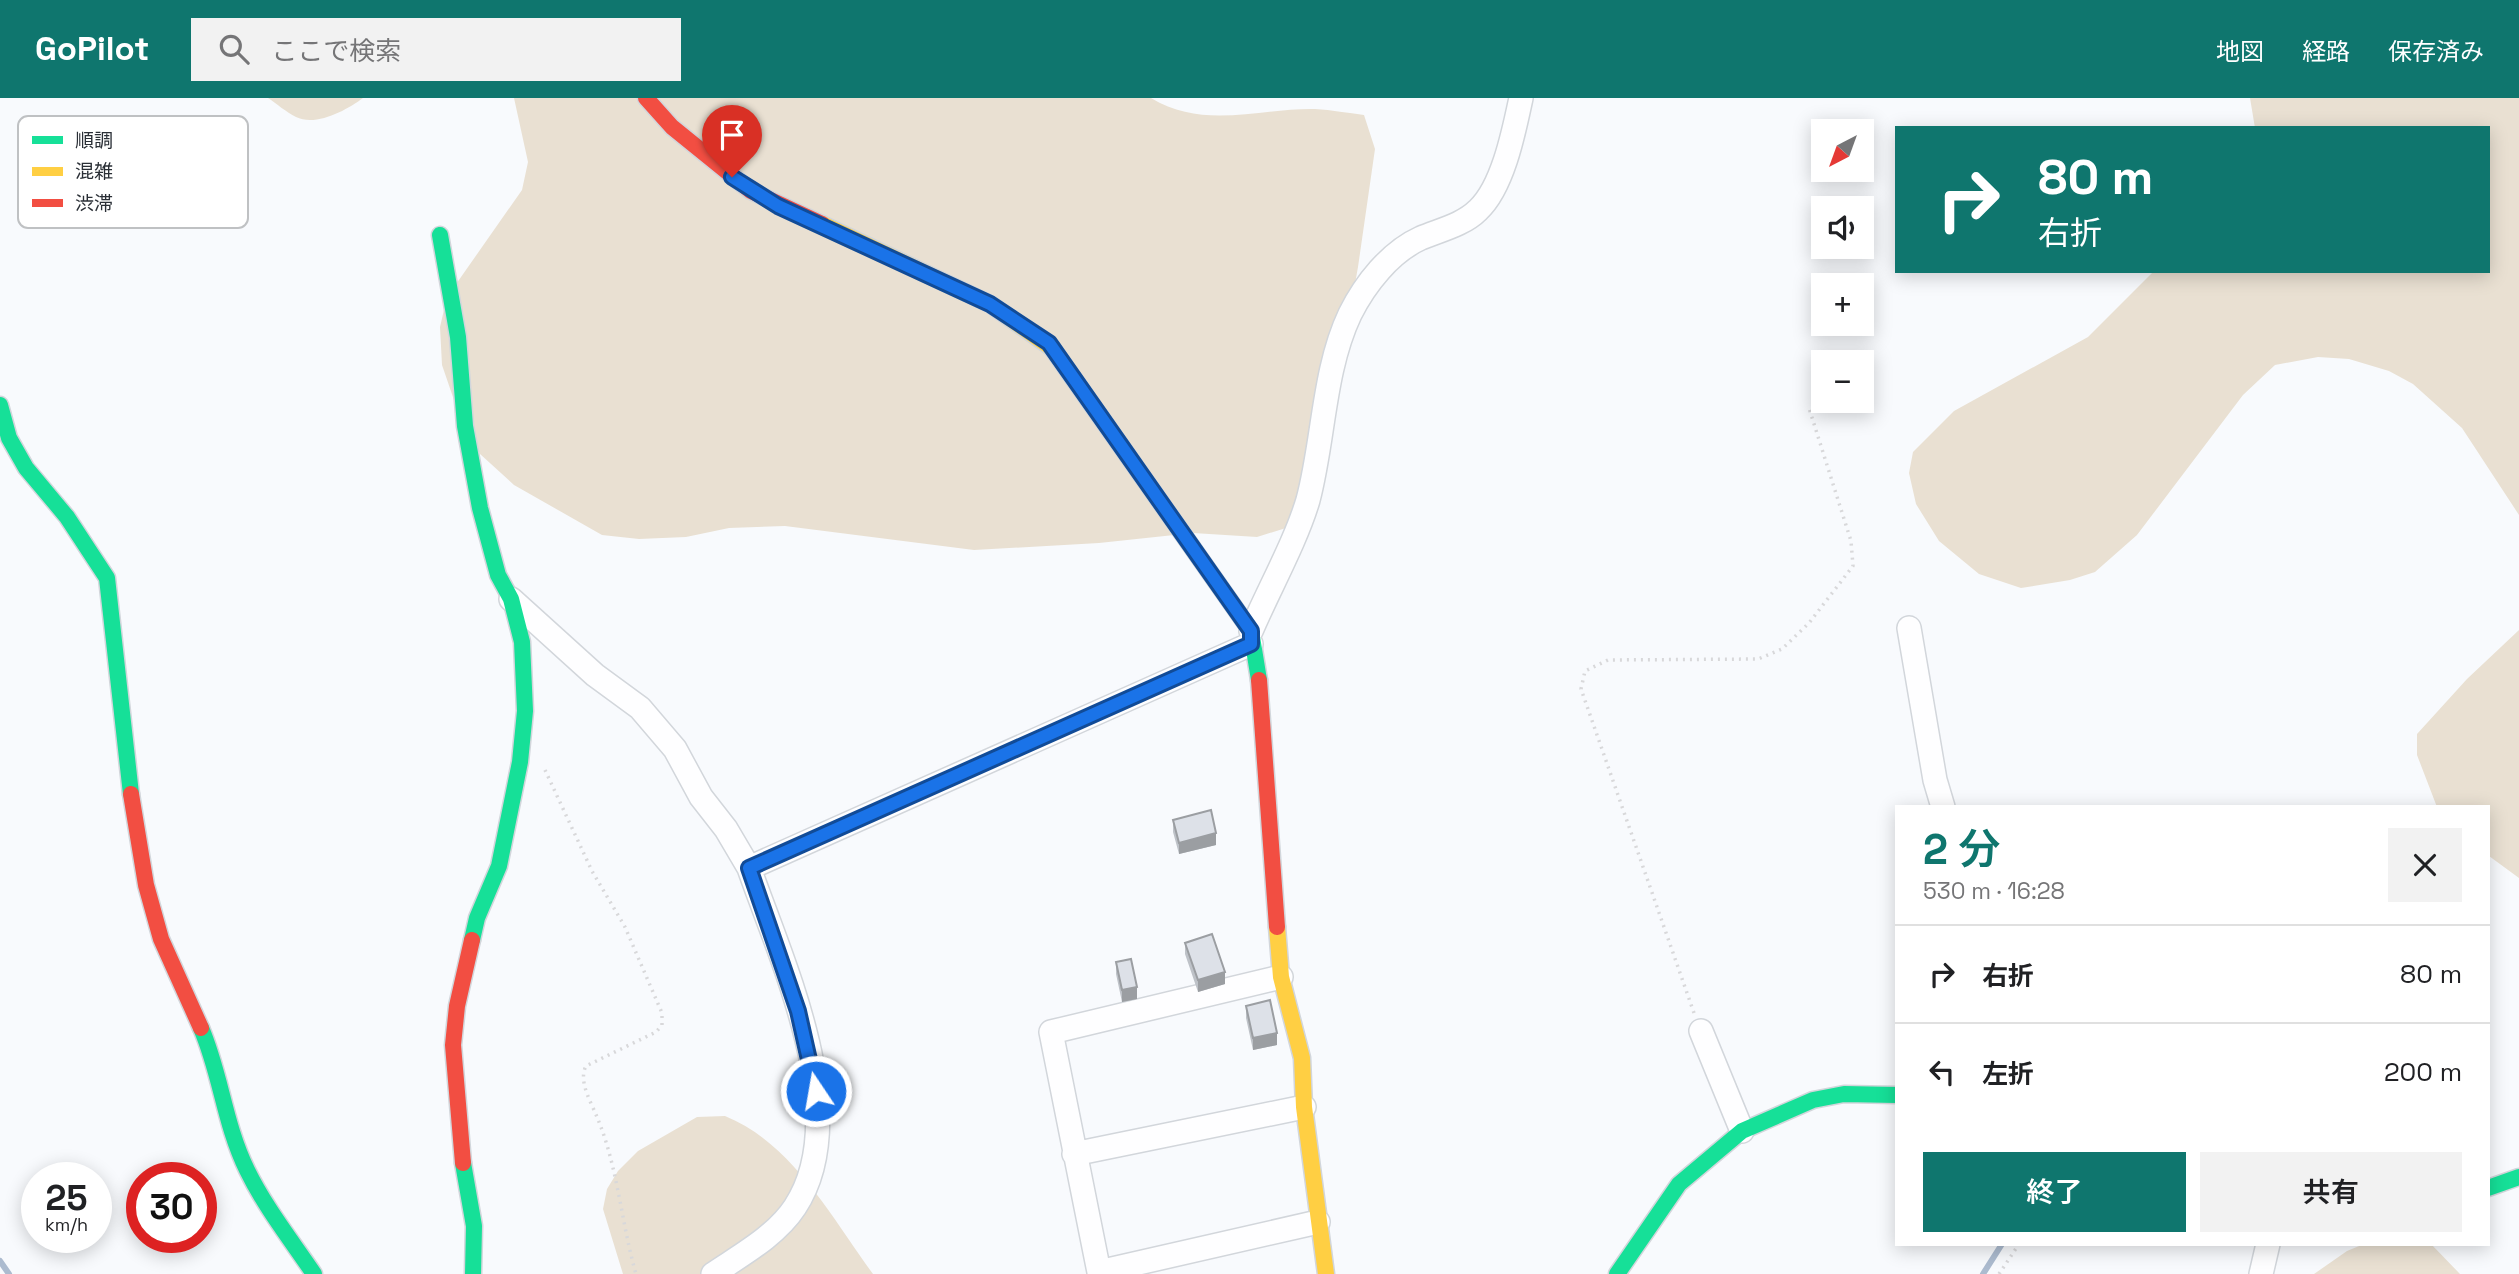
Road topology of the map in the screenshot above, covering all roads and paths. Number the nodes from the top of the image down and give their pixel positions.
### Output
1 (646, 98) edge
2 (1521, 98) edge
3 (440, 235) dead end
4 (0, 405) edge
5 (1809, 408) dead end
6 (511, 599) junction
7 (1909, 628) dead end
8 (1251, 638) junction
9 (542, 764) dead end
10 (1942, 805) edge
11 (749, 868) junction
12 (1281, 977) junction
13 (1701, 1031) joint
14 (1895, 1095) edge
15 (1304, 1107) junction
16 (1742, 1131) junction
17 (1074, 1154) junction
18 (2519, 1177) edge
19 (2490, 1187) edge
20 (1318, 1222) junction
21 (2018, 1246) edge
22 (2268, 1246) edge
23 (314, 1274) edge
24 (473, 1274) edge
25 (636, 1274) edge
26 (713, 1274) edge
27 (1326, 1274) edge
28 (1617, 1274) edge
29 (1999, 1274) edge
30 (2261, 1274) edge

1 - 8 street
2 - 8 street
3 - 6 street
4 - 23 street
5 - 13 path
6 - 11 street
6 - 24 street
7 - 10 street
8 - 11 street
8 - 12 street
9 - 25 path
11 - 26 street
12 - 15 street
12 - 17 street
13 - 16 street
14 - 16 street
15 - 17 street
15 - 20 street
16 - 28 street
17 - 20 street
18 - 19 street
20 - 27 street
21 - 29 path
22 - 30 street

